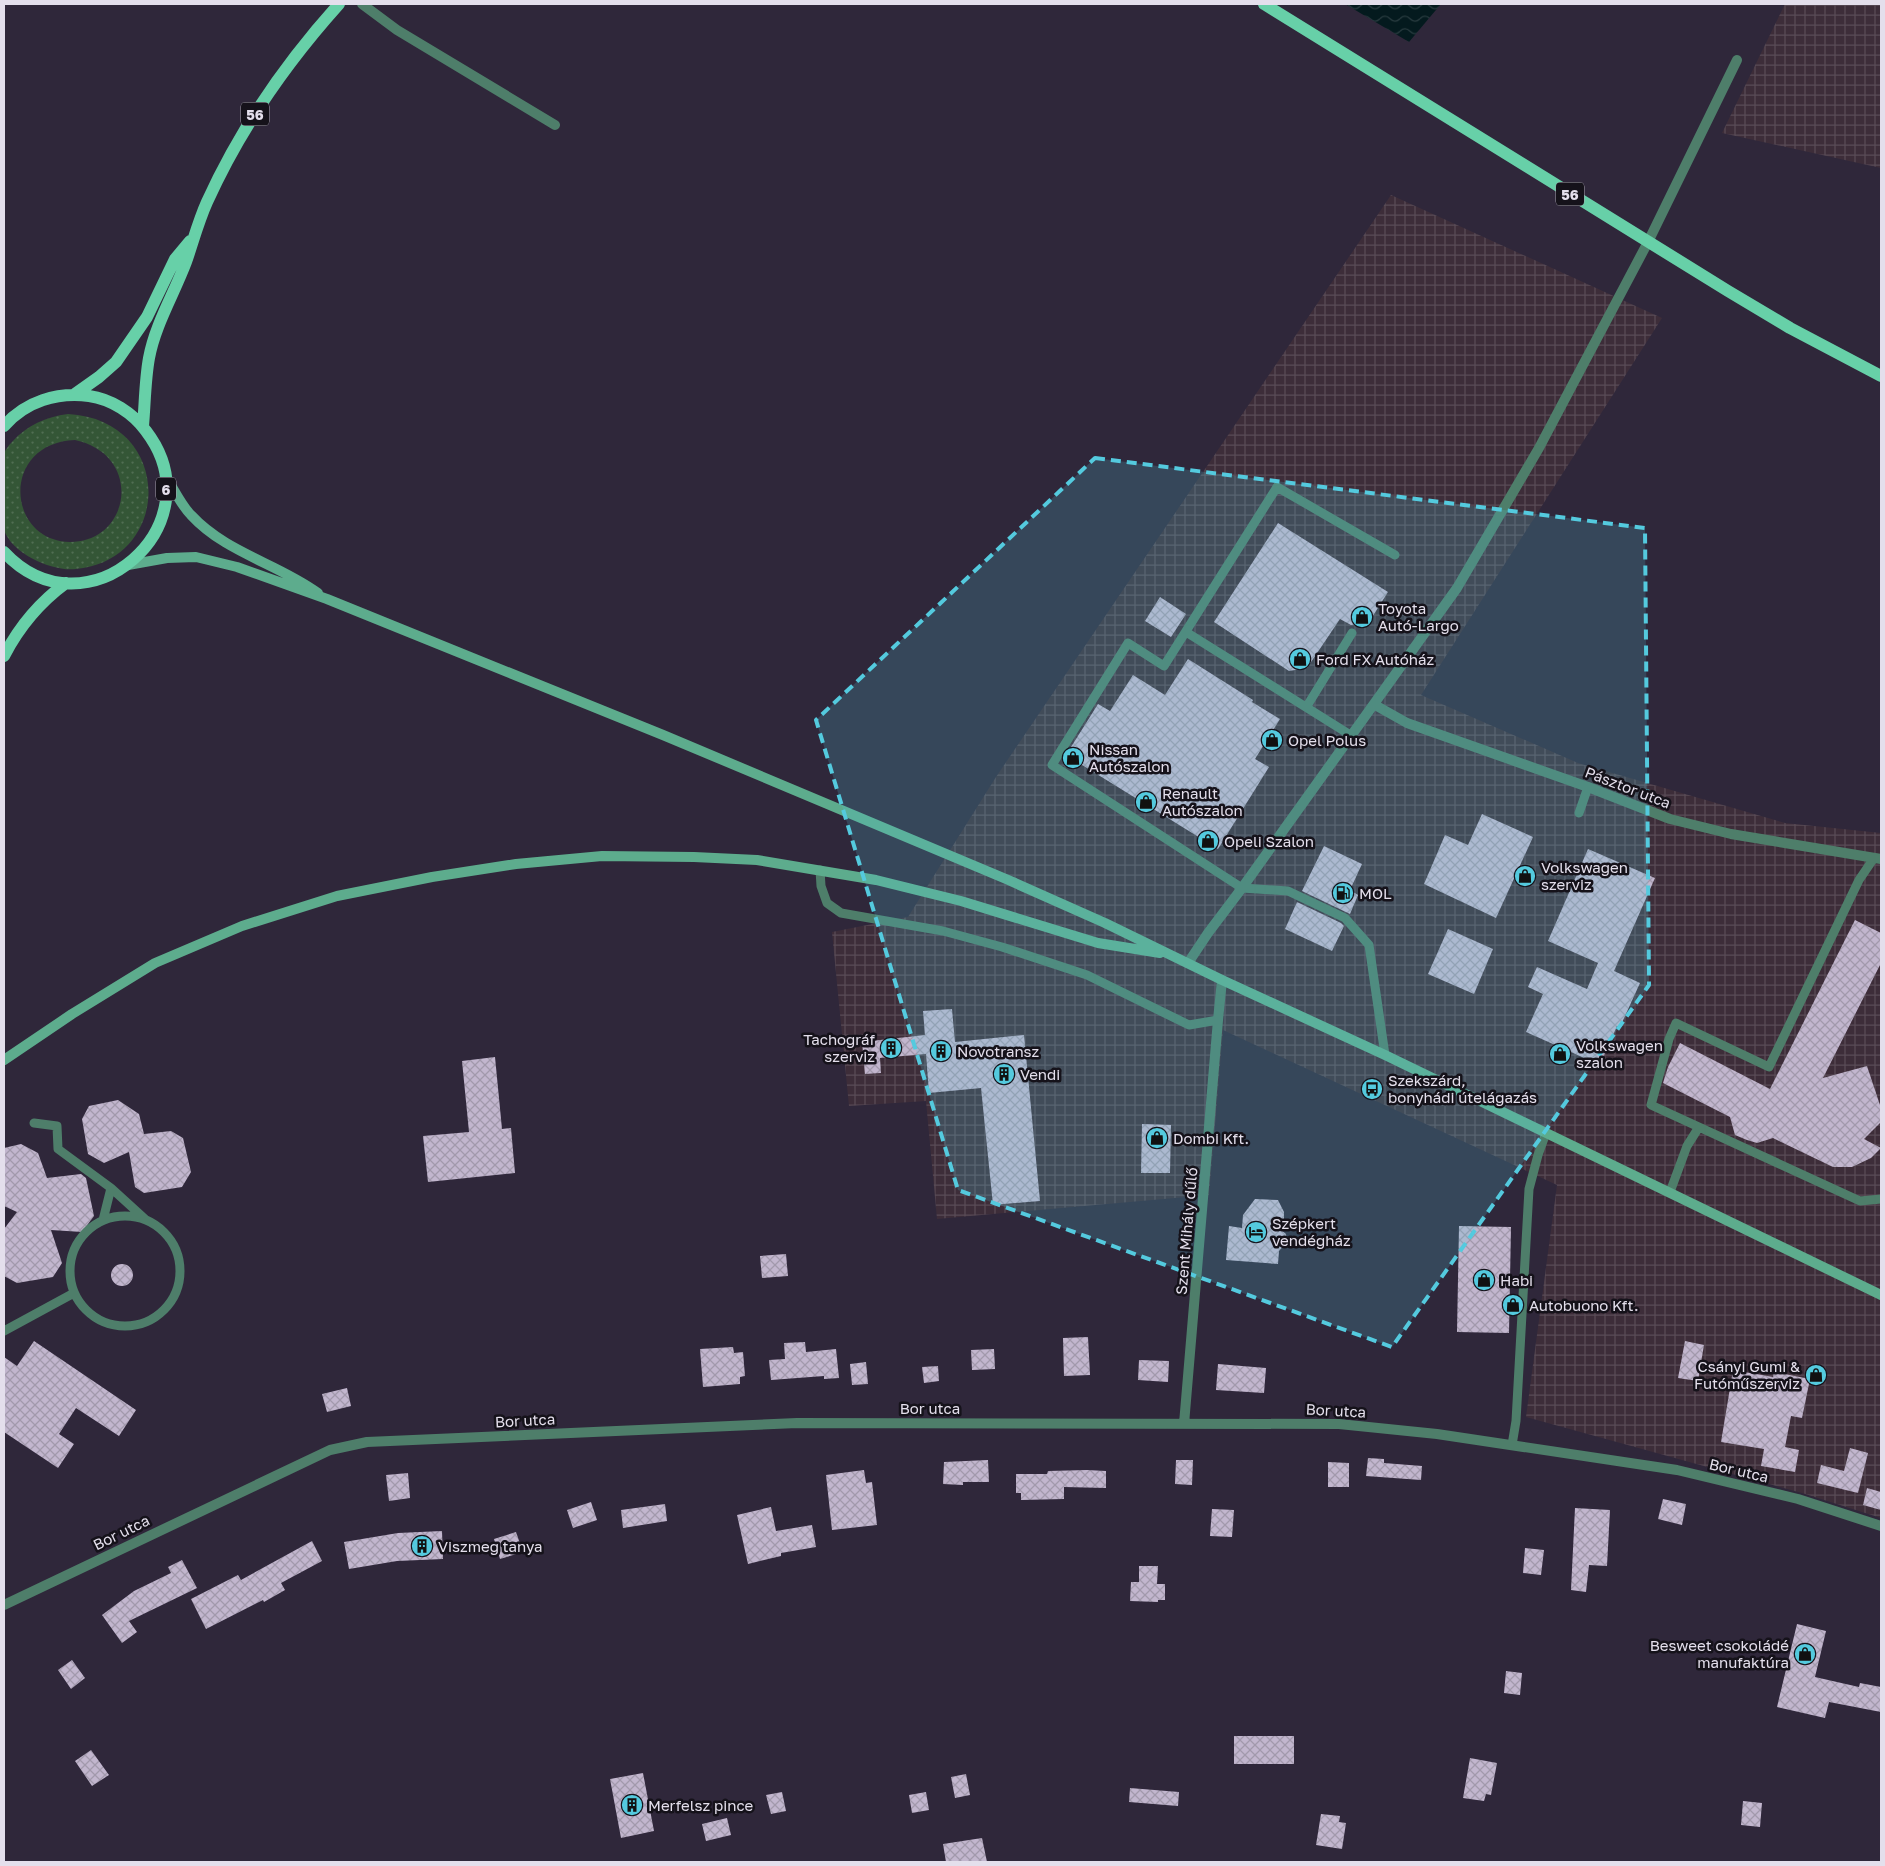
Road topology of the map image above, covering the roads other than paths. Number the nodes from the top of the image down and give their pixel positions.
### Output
1 (339, 4) edge
2 (362, 4) edge
3 (1264, 4) edge
4 (1737, 60) dead end
5 (555, 125) dead end
6 (193, 237) junction
7 (1648, 242) junction
8 (1881, 376) edge
9 (75, 394) junction
10 (6, 420) edge
11 (143, 426) junction
12 (166, 477) junction
13 (4, 552) edge
14 (1395, 555) dead end
15 (128, 565) junction
16 (66, 583) junction
17 (327, 599) junction
18 (1186, 632) junction
19 (1352, 633) dead end
20 (4, 656) edge
21 (1375, 704) junction
22 (1307, 706) junction
23 (1352, 736) junction
24 (1588, 788) junction
25 (1579, 814) dead end
26 (1878, 859) edge
27 (820, 870) junction
28 (1242, 888) junction
29 (1171, 955) junction
30 (1188, 963) junction
31 (1222, 980) junction
32 (1218, 1020) junction
33 (1386, 1055) junction
34 (4, 1060) edge
35 (34, 1123) dead end
36 (1699, 1127) junction
37 (1546, 1133) junction
38 (112, 1188) junction
39 (1670, 1192) junction
40 (1881, 1199) edge
41 (103, 1220) junction
42 (146, 1220) junction
43 (74, 1293) junction
44 (1881, 1295) edge
45 (4, 1331) edge
46 (1184, 1424) junction
47 (1512, 1445) junction
48 (1881, 1526) edge
49 (4, 1605) edge

1 - 6 main road, 56
2 - 5 street
3 - 7 main road, 56
4 - 7 street
6 - 9 main road, 56
6 - 11 main road, 56
7 - 8 main road, 56
7 - 21 street
9 - 10 main road, 6
9 - 11 main road, 6
11 - 12 main road, 6
12 - 15 main road, 6
12 - 17 street
13 - 16 main road, 6
14 - 18 lane
15 - 16 main road, 6
15 - 17 street
16 - 20 main road
17 - 29 street
18 - 22 lane
18 - 28 lane
19 - 22 lane
21 - 23 street
21 - 24 street, Pásztor utca
22 - 23 lane
23 - 28 street
24 - 25 lane
24 - 26 street, Pásztor utca
26 - 36 lane
27 - 29 street
27 - 32 lane
27 - 34 street
28 - 30 street
28 - 33 lane
29 - 30 street
30 - 31 street
31 - 32 street, Szent Mihály dűlő
31 - 33 street
32 - 46 street, Szent Mihály dűlő
33 - 37 street
35 - 38 lane
36 - 39 lane
36 - 40 lane
37 - 39 street
37 - 47 lane
38 - 41 lane
38 - 42 lane
39 - 44 street
41 - 42 lane
41 - 43 lane
42 - 43 lane
43 - 45 lane
46 - 47 street, Bor utca
46 - 49 street, Bor utca
47 - 48 street, Bor utca

